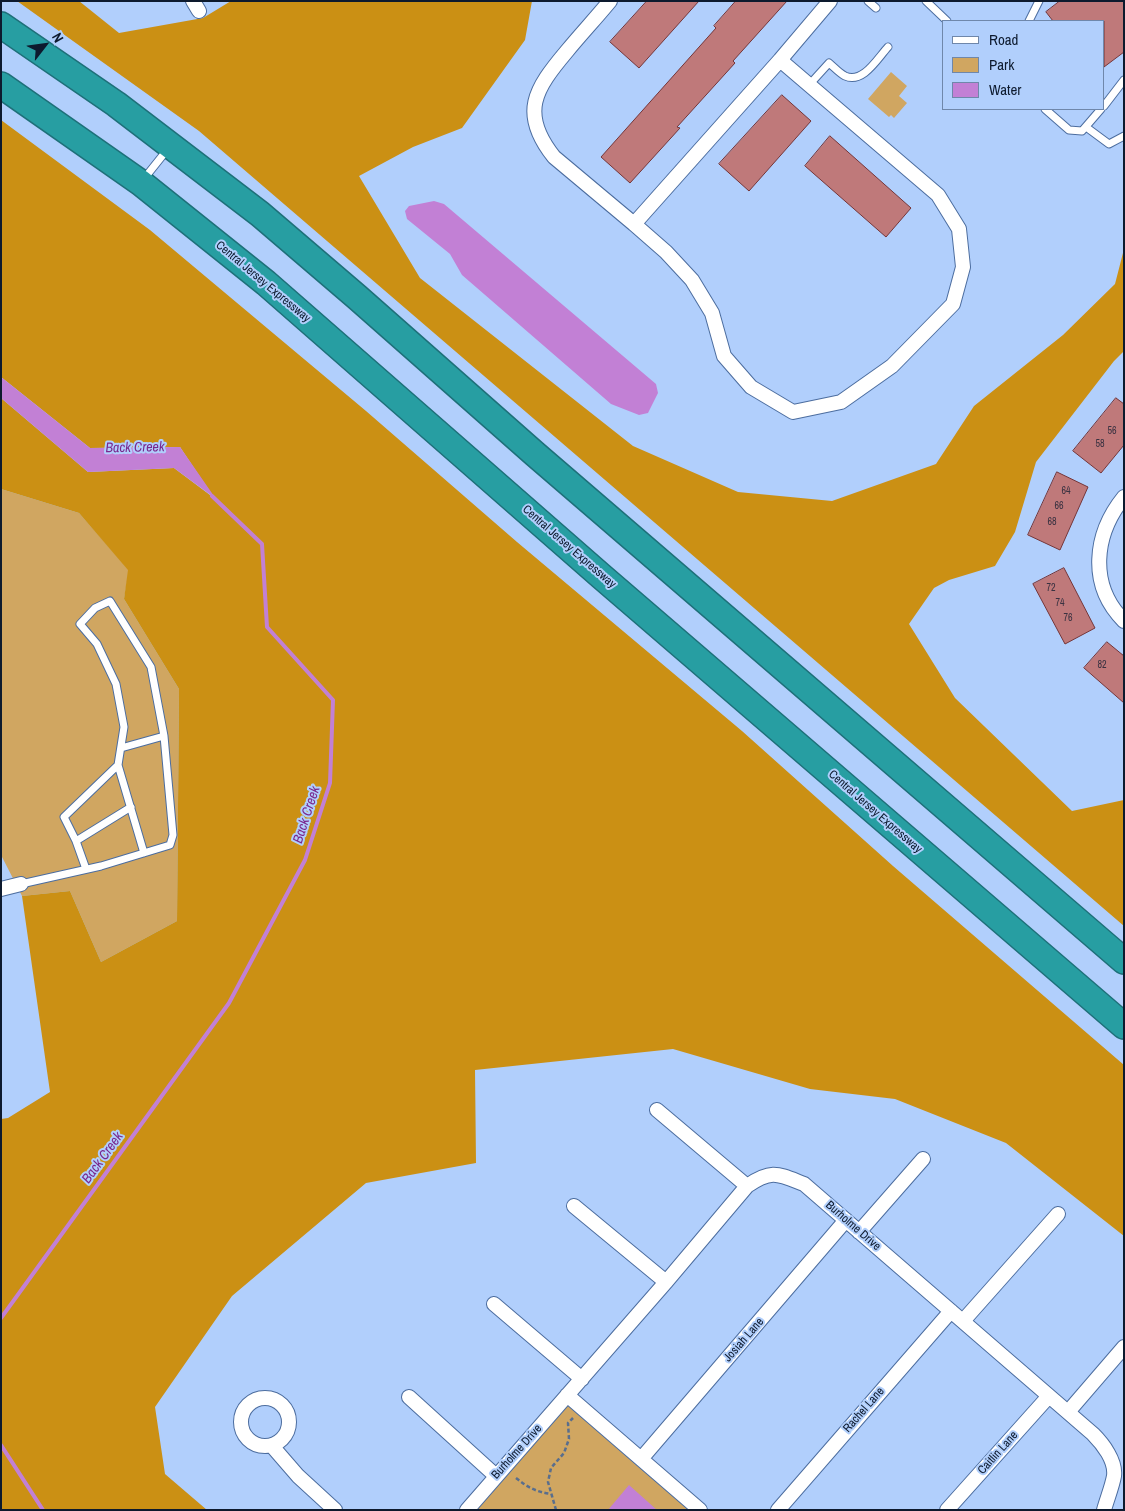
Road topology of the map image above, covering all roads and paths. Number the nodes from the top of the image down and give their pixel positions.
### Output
1 (610, 1) edge
2 (830, 1) edge
3 (868, 1) edge
4 (926, 1) edge
5 (1039, 1) edge
6 (876, 8) dead end
7 (946, 20) edge
8 (1029, 20) edge
9 (1, 25) edge
10 (888, 47) dead end
11 (780, 60) junction
12 (1124, 80) edge
13 (1, 85) edge
14 (809, 85) junction
15 (1105, 105) edge
16 (1046, 110) edge
17 (1100, 110) edge
18 (1086, 127) junction
19 (1124, 136) edge
20 (171, 145) junction
21 (141, 183) junction
22 (634, 224) junction
23 (1124, 497) edge
24 (1124, 620) edge
25 (164, 736) junction
26 (121, 748) junction
27 (118, 765) junction
28 (131, 808) junction
29 (76, 841) junction
30 (144, 852) junction
31 (86, 869) junction
32 (21, 884) joint
33 (1, 889) edge
34 (1124, 961) edge
35 (1124, 1026) edge
36 (657, 1110) dead end
37 (922, 1159) dead end
38 (747, 1186) junction
39 (574, 1206) dead end
40 (1058, 1214) dead end
41 (846, 1220) junction
42 (860, 1232) junction
43 (666, 1282) junction
44 (494, 1304) dead end
45 (951, 1311) junction
46 (963, 1321) junction
47 (1124, 1347) edge
48 (582, 1379) junction
49 (568, 1395) junction
50 (1049, 1396) junction
51 (409, 1397) dead end
52 (1068, 1412) junction
53 (574, 1418) dead end
54 (272, 1446) dead end
55 (641, 1459) junction
56 (496, 1476) junction
57 (516, 1478) dead end
58 (551, 1494) junction
59 (335, 1510) edge
60 (467, 1510) edge
61 (556, 1510) edge
62 (700, 1510) edge
63 (778, 1510) edge
64 (947, 1510) edge
65 (1104, 1510) edge

1 - 22 street
2 - 11 street
3 - 6 lane
4 - 7 lane
5 - 8 lane
9 - 20 highway
10 - 14 lane
11 - 14 street
11 - 22 street
12 - 15 lane
13 - 21 highway, Central Jersey Expressway
14 - 22 street
16 - 18 lane
17 - 18 lane
18 - 19 lane
20 - 21 lane
20 - 34 highway
21 - 35 highway, Central Jersey Expressway
23 - 24 street
25 - 26 lane
25 - 26 lane
25 - 30 lane
26 - 27 lane
27 - 28 lane
27 - 29 lane
28 - 29 lane
28 - 30 lane
29 - 31 lane
30 - 31 lane
31 - 32 lane
32 - 33 street
36 - 38 street
37 - 42 street
38 - 41 street, Burholme Drive
38 - 43 street, Burholme Drive
39 - 43 street
40 - 46 street
41 - 42 street, Burholme Drive
41 - 55 street, Josiah Lane
42 - 45 street, Burholme Drive
43 - 48 street, Burholme Drive
44 - 48 street
45 - 46 street, Burholme Drive
45 - 63 street, Rachel Lane
46 - 50 street, Burholme Drive
47 - 52 street
48 - 49 street, Burholme Drive
49 - 55 street
49 - 56 street, Burholme Drive
50 - 52 street, Burholme Drive
50 - 64 street, Caitlin Lane
51 - 56 street
52 - 65 street, Burholme Drive
53 - 58 path
54 - 59 street
55 - 62 street
56 - 60 street, Burholme Drive
57 - 58 path
58 - 61 path

